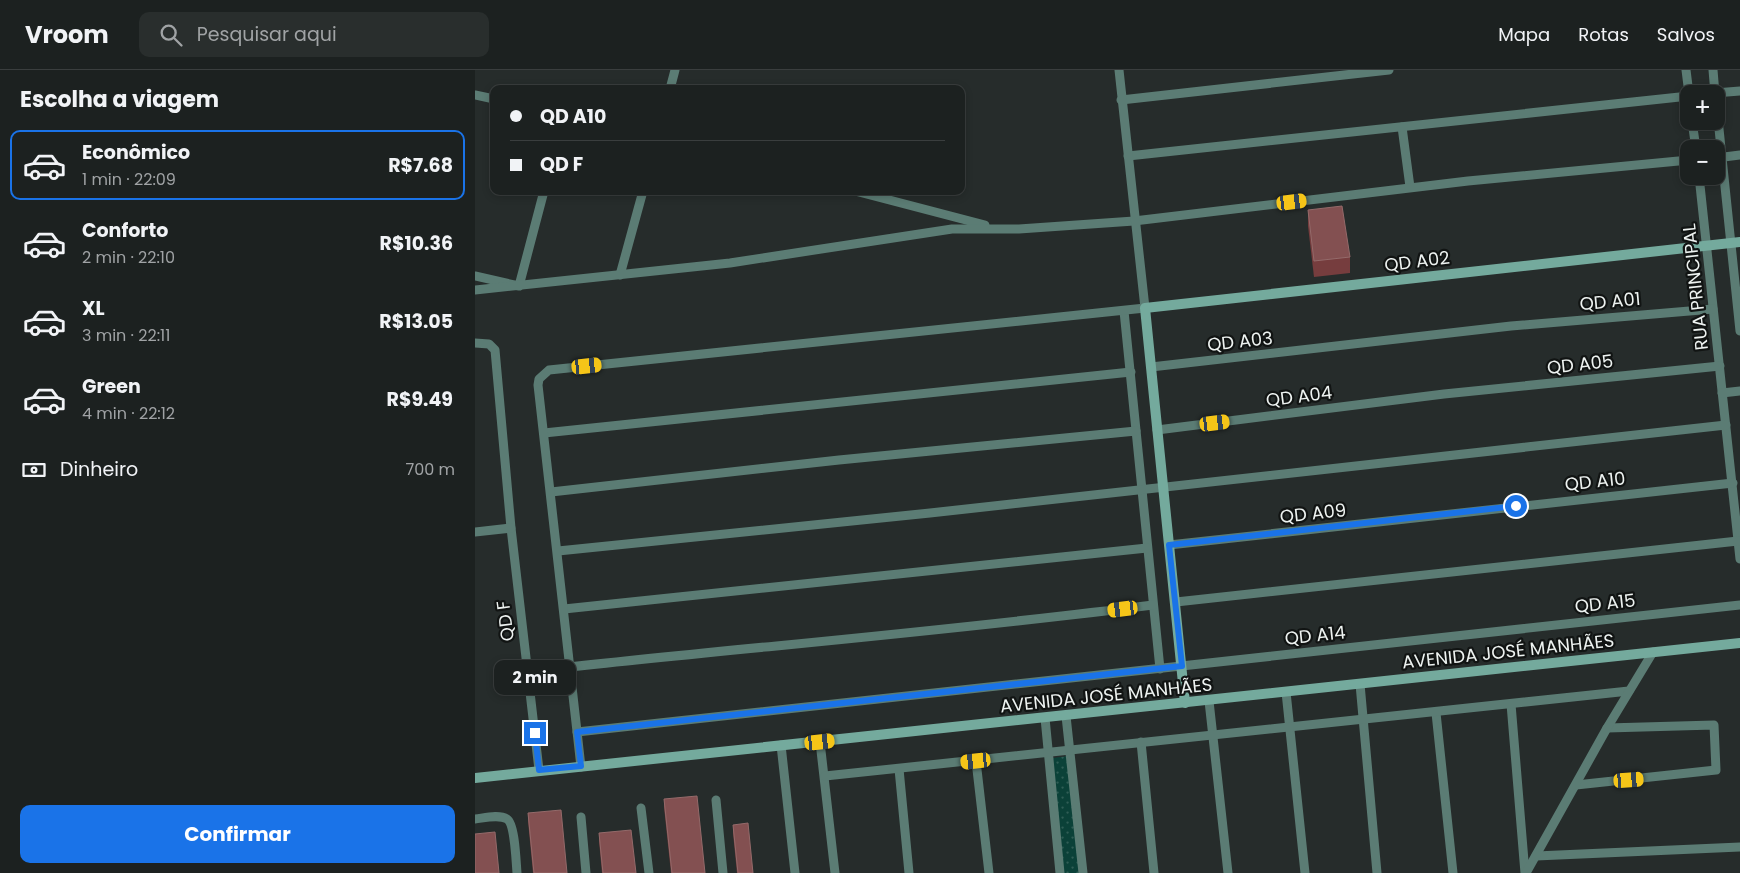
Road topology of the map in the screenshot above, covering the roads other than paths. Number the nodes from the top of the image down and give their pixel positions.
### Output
1 (675, 70) edge
2 (1119, 70) edge
3 (1389, 70) edge
4 (1686, 70) edge
5 (1713, 70) edge
6 (671, 85) edge
7 (1688, 85) edge
8 (1714, 85) edge
9 (1740, 91) edge
10 (1725, 93) edge
11 (475, 95) edge
12 (1680, 96) edge
13 (490, 98) edge
14 (1121, 100) junction
15 (1402, 127) junction
16 (1740, 155) edge
17 (1128, 156) junction
18 (1725, 156) edge
19 (1680, 161) edge
20 (1700, 185) edge
21 (1725, 185) edge
22 (1410, 187) junction
23 (543, 195) edge
24 (642, 195) edge
25 (870, 195) edge
26 (1134, 221) junction
27 (995, 228) junction
28 (1735, 243) edge
29 (1707, 245) junction
30 (620, 275) junction
31 (475, 276) edge
32 (519, 286) junction
33 (475, 290) edge
34 (1739, 307) edge
35 (1145, 308) junction
36 (1713, 309) junction
37 (1124, 310) junction
38 (1740, 331) edge
39 (475, 343) edge
40 (1333, 347) joint
41 (1720, 366) junction
42 (1151, 367) junction
43 (1131, 372) junction
44 (1740, 392) edge
45 (1445, 394) joint
46 (1722, 394) junction
47 (1726, 425) junction
48 (1157, 430) junction
49 (1136, 431) junction
50 (544, 433) junction
51 (1733, 483) junction
52 (1163, 487) junction
53 (1142, 489) junction
54 (551, 492) junction
55 (1460, 513) joint
56 (511, 528) junction
57 (475, 532) edge
58 (1738, 541) junction
59 (1169, 545) junction
60 (1147, 548) junction
61 (558, 551) junction
62 (1740, 559) edge
63 (1176, 602) junction
64 (1740, 604) edge
65 (1153, 605) junction
66 (564, 609) junction
67 (1474, 634) joint
68 (1740, 643) edge
69 (1653, 652) junction
70 (1182, 666) junction
71 (569, 667) junction
72 (1160, 669) junction
73 (1359, 684) junction
74 (1629, 691) junction
75 (1287, 692) junction
76 (1209, 701) junction
77 (1185, 703) junction
78 (1511, 704) junction
79 (1436, 712) junction
80 (1066, 716) junction
81 (1045, 718) junction
82 (1363, 721) junction
83 (1607, 728) junction
84 (1291, 729) junction
85 (577, 732) junction
86 (1213, 734) junction
87 (820, 742) junction
88 (1141, 742) junction
89 (781, 745) junction
90 (1069, 751) junction
91 (1048, 752) junction
92 (976, 761) junction
93 (581, 766) junction
94 (899, 769) junction
95 (539, 770) junction
96 (825, 776) junction
97 (475, 778) edge
98 (1576, 785) junction
99 (716, 800) dead end
100 (641, 808) dead end
101 (581, 817) dead end
102 (475, 819) edge
103 (1740, 847) edge
104 (1536, 856) junction
105 (517, 873) edge
106 (586, 873) edge
107 (649, 873) edge
108 (723, 873) edge
109 (795, 873) edge
110 (835, 873) edge
111 (909, 873) edge
112 (989, 873) edge
113 (1060, 873) edge
114 (1083, 873) edge
115 (1154, 873) edge
116 (1228, 873) edge
117 (1305, 873) edge
118 (1377, 873) edge
119 (1453, 873) edge
120 (1525, 873) edge

1 - 6 street
2 - 14 street
3 - 14 street
4 - 7 street
5 - 8 street
9 - 10 street
11 - 13 street
12 - 15 street
14 - 17 street
15 - 17 street
15 - 22 street
16 - 18 street
17 - 26 street
19 - 22 street
20 - 29 street, RUA PRINCIPAL
21 - 28 street
22 - 26 street
23 - 32 street
24 - 30 street
25 - 27 street
26 - 27 street
26 - 35 street
27 - 30 street
28 - 29 street
28 - 34 street
29 - 35 street, QD A02
29 - 36 street, RUA PRINCIPAL
30 - 32 street
31 - 32 street
32 - 33 street
34 - 38 street
35 - 37 street
35 - 42 street
36 - 40 street, QD A01
36 - 41 street, RUA PRINCIPAL
37 - 43 street
37 - 50 street
39 - 56 street, QD F
40 - 42 street, QD A03
41 - 45 street, QD A05
41 - 46 street, RUA PRINCIPAL
42 - 48 street
43 - 49 street
43 - 50 street
44 - 46 street
45 - 48 street, QD A04
46 - 47 street, RUA PRINCIPAL
47 - 51 street, RUA PRINCIPAL
47 - 52 street
48 - 52 street
49 - 53 street
49 - 54 street
50 - 54 street
51 - 55 street, QD A10
51 - 58 street, RUA PRINCIPAL
52 - 53 street
52 - 59 street
53 - 60 street
53 - 61 street
54 - 61 street
55 - 59 street, QD A09
56 - 57 street
56 - 95 street, QD F
58 - 62 street, RUA PRINCIPAL
58 - 63 street
59 - 63 street
60 - 65 street
60 - 66 street
61 - 66 street
63 - 70 street
64 - 67 street, QD A15
65 - 71 street
65 - 72 street
66 - 71 street
67 - 70 street, QD A14
68 - 69 street, AVENIDA JOSÉ MANHÃES
69 - 73 street, AVENIDA JOSÉ MANHÃES
69 - 74 street
70 - 72 street, QD A14
70 - 77 street
71 - 85 street
72 - 85 street, QD A14
73 - 75 street, AVENIDA JOSÉ MANHÃES
73 - 82 street
74 - 78 street
74 - 83 street
75 - 76 street, AVENIDA JOSÉ MANHÃES
75 - 84 street
76 - 77 street, AVENIDA JOSÉ MANHÃES
76 - 86 street
77 - 80 street, AVENIDA JOSÉ MANHÃES
78 - 79 street
78 - 120 street
79 - 82 street
79 - 119 street
80 - 81 street, AVENIDA JOSÉ MANHÃES
80 - 90 street
81 - 87 street, AVENIDA JOSÉ MANHÃES
81 - 91 street
82 - 84 street
82 - 118 street
83 - 98 street
83 - 98 street
84 - 86 street
84 - 117 street
85 - 93 street
86 - 88 street
86 - 116 street
87 - 89 street, AVENIDA JOSÉ MANHÃES
87 - 96 street
88 - 90 street
88 - 115 street
89 - 93 street, AVENIDA JOSÉ MANHÃES
89 - 109 street
90 - 91 street
90 - 114 street
91 - 92 street
91 - 113 street
92 - 94 street
92 - 112 street
93 - 95 street, AVENIDA JOSÉ MANHÃES
94 - 96 street
94 - 111 street
95 - 97 street, AVENIDA JOSÉ MANHÃES
96 - 110 street
98 - 104 street
99 - 108 street
100 - 107 street
101 - 106 street
102 - 105 street
103 - 104 street
104 - 120 street

